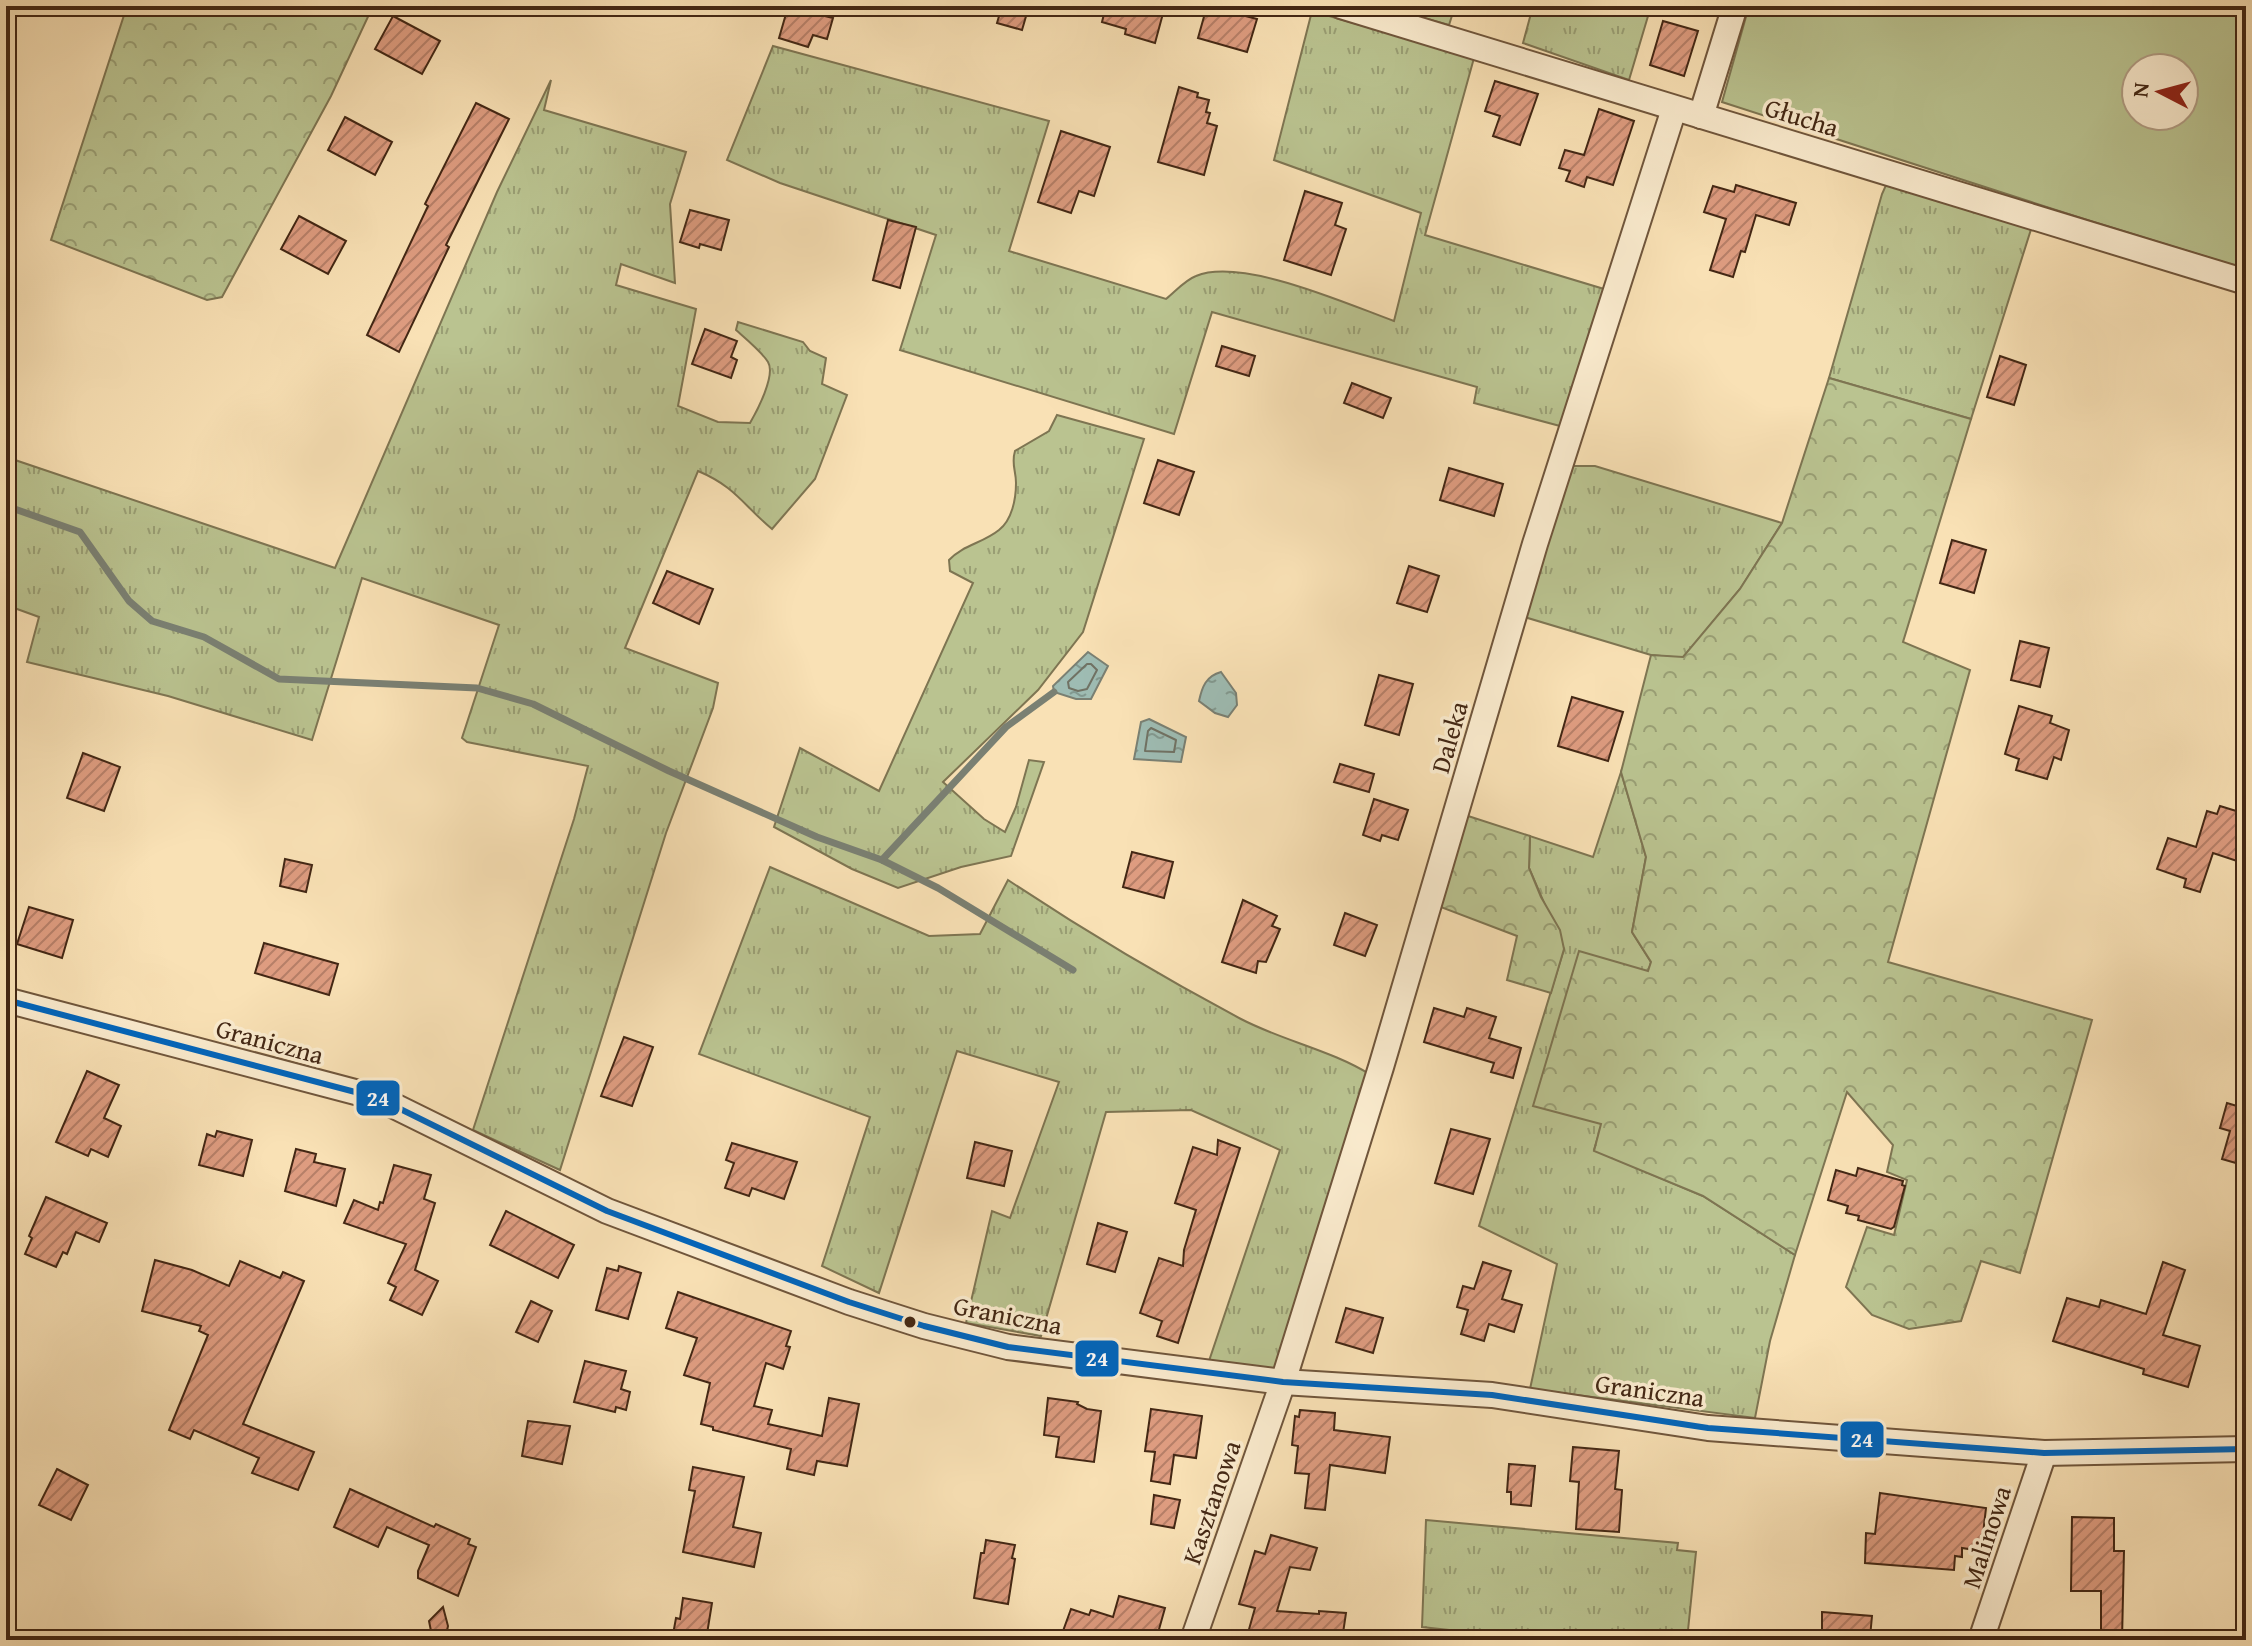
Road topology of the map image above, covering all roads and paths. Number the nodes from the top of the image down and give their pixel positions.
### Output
1 (1341, 6) edge
2 (1735, 6) edge
3 (1674, 109) junction
4 (1701, 116) junction
5 (2246, 282) edge
6 (6, 1000) edge
7 (1283, 1382) junction
8 (2246, 1449) edge
9 (2044, 1453) junction
10 (1193, 1640) edge
11 (1981, 1640) edge

1 - 3 street, Głucha
2 - 4 street
3 - 4 street, Głucha
3 - 7 street, Daleka
4 - 5 street, Głucha
6 - 7 street, Graniczna
7 - 9 street, Graniczna
7 - 10 street, Kasztanowa
8 - 9 street, Graniczna
9 - 11 street, Malinowa

